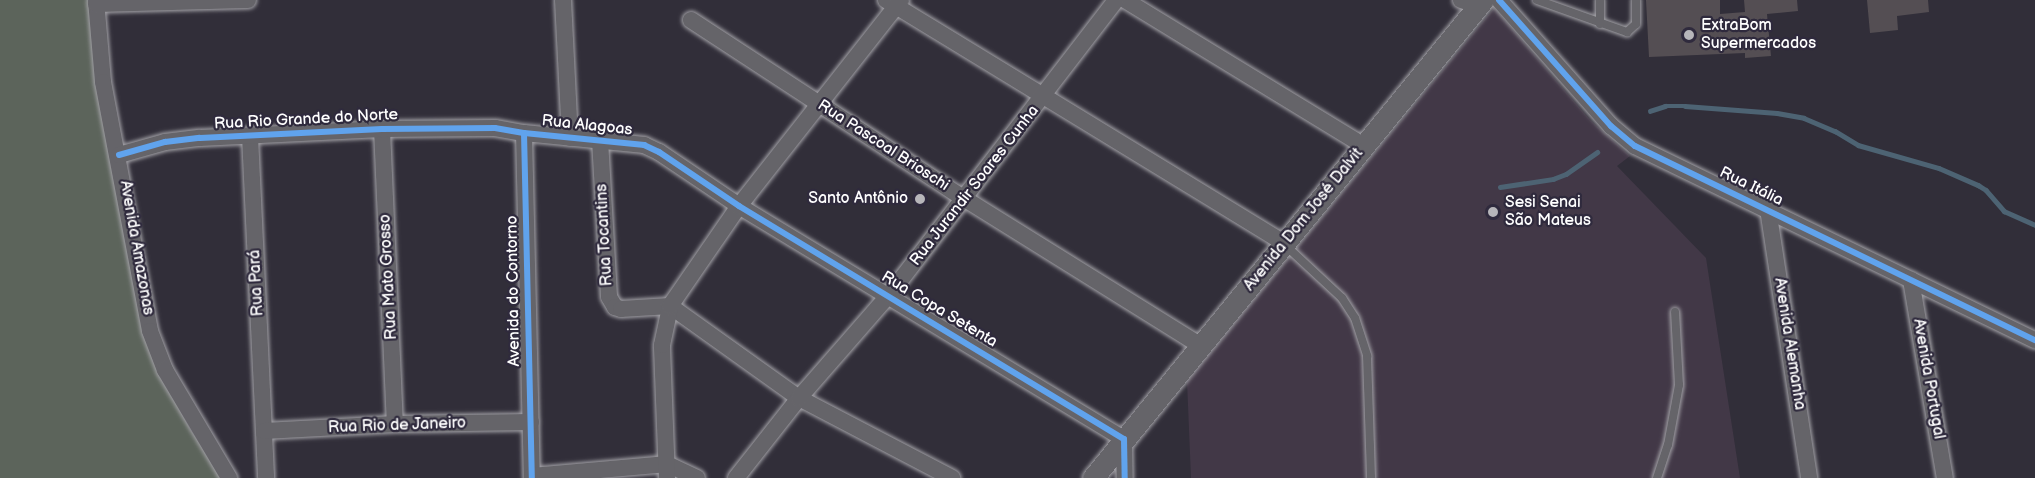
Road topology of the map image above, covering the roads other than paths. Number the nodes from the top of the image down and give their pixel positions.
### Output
1 (248, 0) edge
2 (563, 0) edge
3 (1116, 0) edge
4 (1125, 0) edge
5 (1536, 0) edge
6 (1600, 0) edge
7 (1636, 0) edge
8 (1481, 1) edge
9 (96, 2) edge
10 (894, 3) edge
11 (1559, 4) edge
12 (691, 20) dead end
13 (1600, 24) junction
14 (1045, 96) junction
15 (821, 105) junction
16 (382, 129) junction
17 (524, 133) junction
18 (250, 135) junction
19 (570, 138) junction
20 (600, 141) junction
21 (1364, 146) junction
22 (119, 155) junction
23 (965, 199) junction
24 (739, 206) junction
25 (1768, 209) junction
26 (1285, 244) junction
27 (1911, 280) junction
28 (889, 295) junction
29 (670, 306) junction
30 (1675, 312) dead end
31 (2035, 340) edge
32 (1200, 345) junction
33 (799, 398) junction
34 (531, 422) junction
35 (395, 424) junction
36 (264, 431) junction
37 (1124, 439) junction
38 (1125, 470) edge
39 (667, 471) edge
40 (532, 477) edge
41 (229, 478) edge
42 (266, 478) edge
43 (697, 478) edge
44 (736, 478) edge
45 (952, 478) edge
46 (1093, 478) edge
47 (1371, 478) edge
48 (1657, 478) edge
49 (1809, 478) edge
50 (1945, 478) edge

1 - 9 street
2 - 19 street
3 - 14 street, Rua Jurandir Soares Cunha
4 - 21 street
5 - 11 lane
6 - 13 lane
7 - 13 lane
8 - 21 street, Avenida Dom José Dalvit
8 - 25 street, Rua Itália
9 - 22 street, Avenida Amazonas
10 - 14 street
10 - 15 street
11 - 13 lane
12 - 15 street, Rua Pascoal Brioschi
14 - 23 street, Rua Jurandir Soares Cunha
14 - 26 street
15 - 23 street, Rua Pascoal Brioschi
15 - 24 street
16 - 17 street, Rua Rio Grande do Norte
16 - 18 street, Rua Rio Grande do Norte
16 - 35 street, Rua Mato Grosso
17 - 19 street, Rua Alagoas
17 - 34 street, Avenida do Contorno
18 - 22 street, Rua Rio Grande do Norte
18 - 36 street, Rua Pará
19 - 20 street, Rua Alagoas
20 - 24 street, Rua Alagoas
20 - 29 street, Rua Tocantins
21 - 26 street, Avenida Dom José Dalvit
22 - 41 street, Avenida Amazonas
23 - 28 street, Rua Jurandir Soares Cunha
23 - 32 street, Rua Pascoal Brioschi
24 - 28 street, Rua Copa Setenta
24 - 29 street
25 - 27 street, Rua Itália
25 - 49 street, Avenida Alemanha
26 - 32 street, Avenida Dom José Dalvit
26 - 47 lane
27 - 31 street, Rua Itália
27 - 50 street, Avenida Portugal
28 - 33 street, Rua Jurandir Soares Cunha
28 - 37 street, Rua Copa Setenta
29 - 33 street
29 - 39 street
30 - 48 lane
32 - 37 street, Avenida Dom José Dalvit
33 - 44 street, Rua Jurandir Soares Cunha
33 - 45 street
34 - 35 street, Rua Rio de Janeiro
34 - 40 street, Avenida do Contorno
35 - 36 street, Rua Rio de Janeiro
36 - 42 street, Rua Pará
37 - 38 street
37 - 46 street, Avenida Dom José Dalvit
39 - 40 street
39 - 43 street

